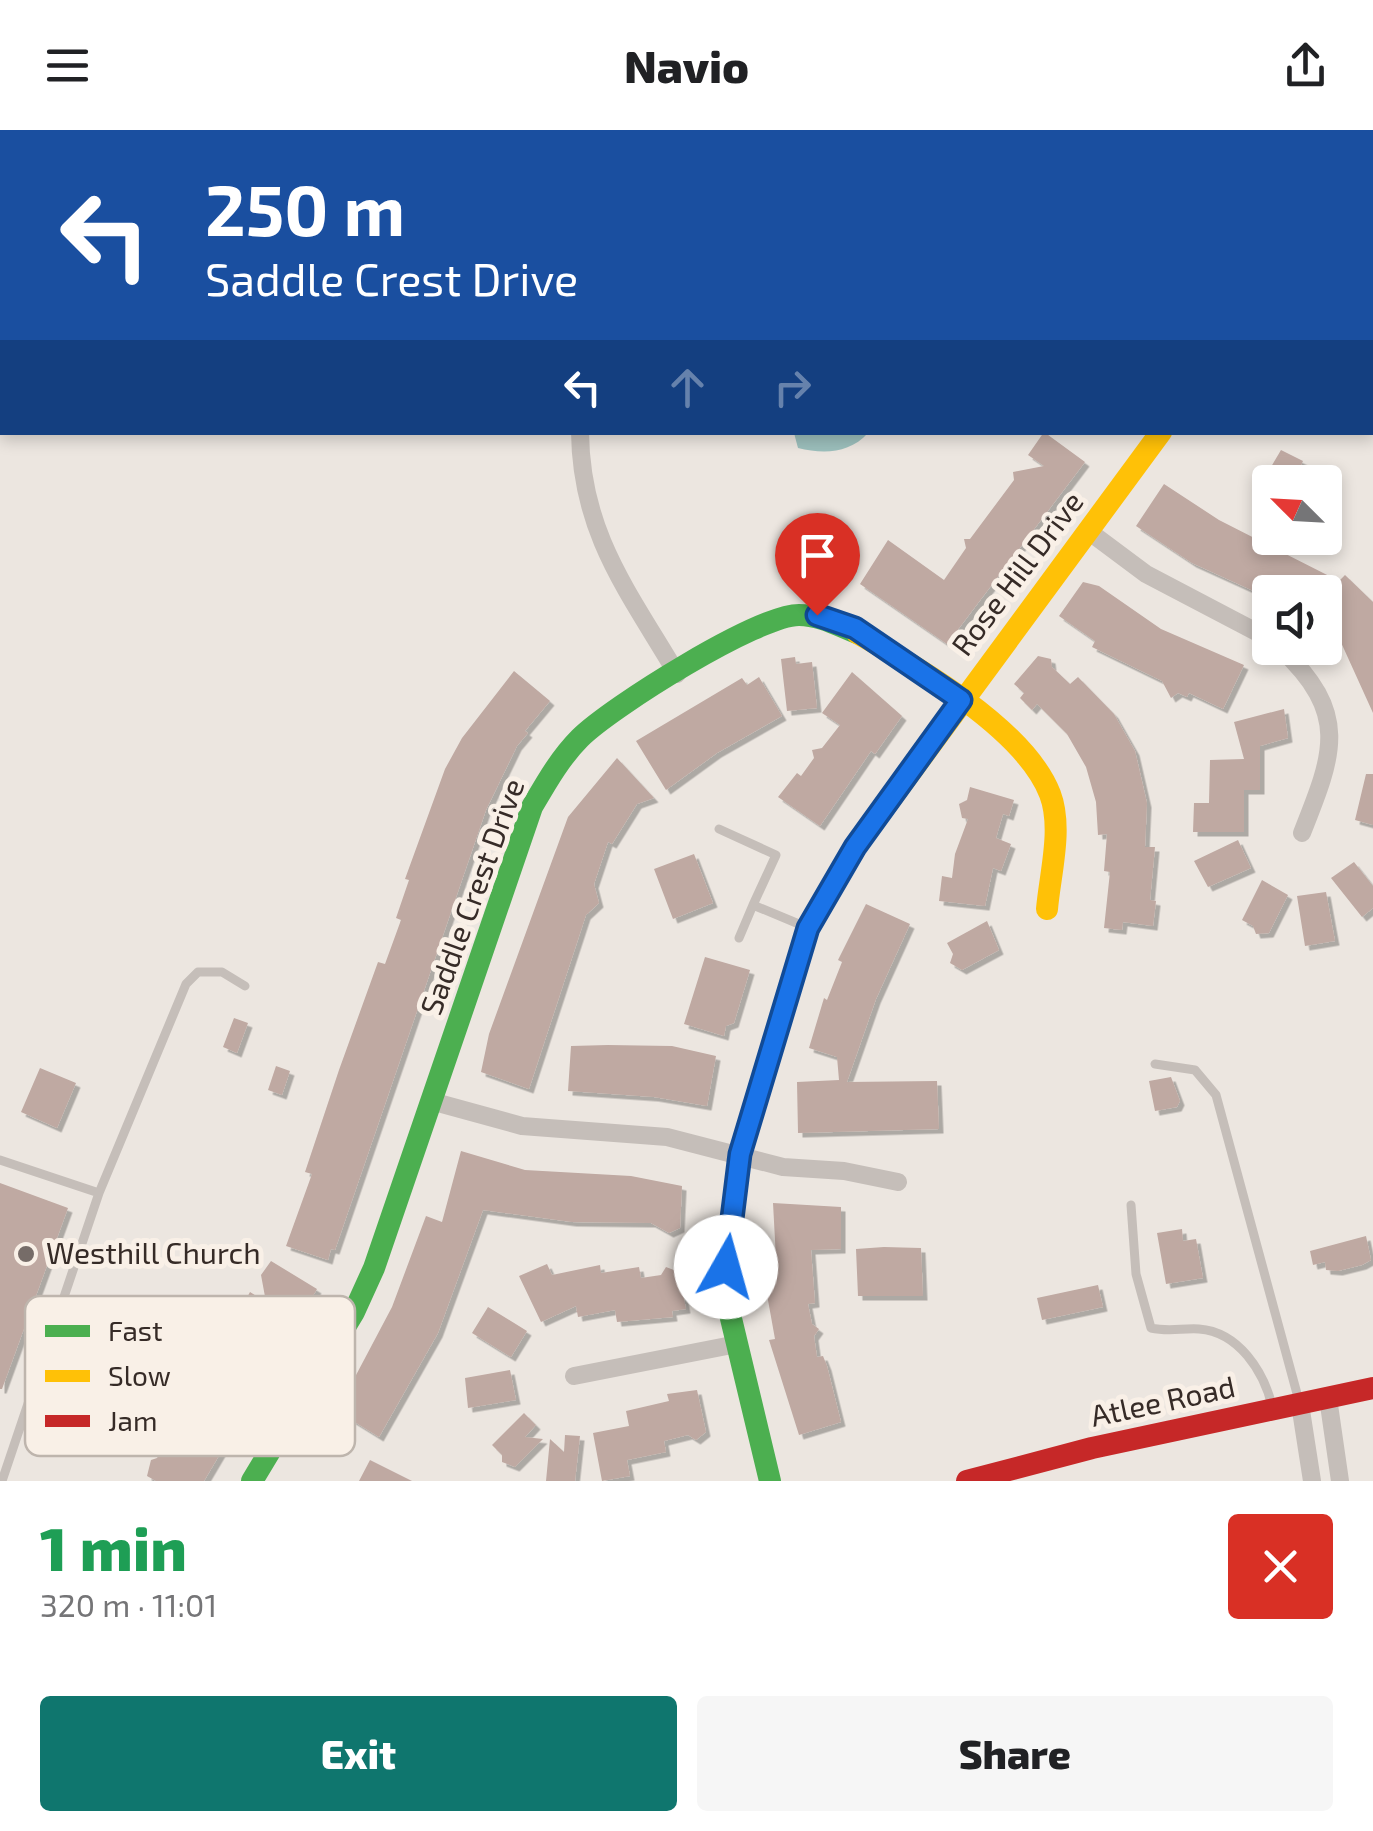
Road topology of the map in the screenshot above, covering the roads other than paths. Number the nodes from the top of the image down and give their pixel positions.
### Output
1 (580, 435) edge
2 (1158, 435) edge
3 (1088, 530) junction
4 (1252, 630) edge
5 (1299, 665) edge
6 (677, 674) junction
7 (961, 700) junction
8 (718, 829) dead end
9 (1302, 834) dead end
10 (753, 905) junction
11 (1046, 908) dead end
12 (808, 928) junction
13 (739, 938) dead end
14 (244, 986) dead end
15 (1155, 1064) dead end
16 (431, 1101) junction
17 (740, 1154) junction
18 (0, 1160) edge
19 (898, 1182) dead end
20 (99, 1193) junction
21 (1130, 1205) dead end
22 (62, 1296) edge
23 (355, 1307) edge
24 (737, 1344) junction
25 (574, 1376) dead end
26 (1373, 1388) edge
27 (1328, 1398) junction
28 (25, 1401) edge
29 (1300, 1404) junction
30 (1273, 1409) junction
31 (267, 1456) edge
32 (4, 1460) edge
33 (2, 1481) edge
34 (252, 1481) edge
35 (770, 1481) edge
36 (967, 1481) edge
37 (1312, 1481) edge
38 (1340, 1481) edge

1 - 6 street
2 - 3 street, Rose Hill Drive
3 - 4 street
3 - 7 street, Rose Hill Drive
5 - 9 street
6 - 7 street, Saddle Crest Drive
6 - 16 street, Saddle Crest Drive
7 - 11 street, Saddle Crest Drive
7 - 12 street, Rose Hill Drive
8 - 10 lane
10 - 12 lane
10 - 13 lane
12 - 17 street, Rose Hill Drive
14 - 20 lane
15 - 29 lane
16 - 17 street
16 - 23 street, Saddle Crest Drive
17 - 19 street
17 - 24 street, Rose Hill Drive
18 - 20 lane
20 - 22 lane
21 - 30 lane
24 - 25 street
24 - 35 street, Rose Hill Drive
26 - 27 street, Atlee Road
27 - 29 street, Atlee Road
27 - 38 street
28 - 32 lane
29 - 30 street, Atlee Road
29 - 37 street
30 - 36 street, Atlee Road
31 - 34 street, Saddle Crest Drive
32 - 33 lane

